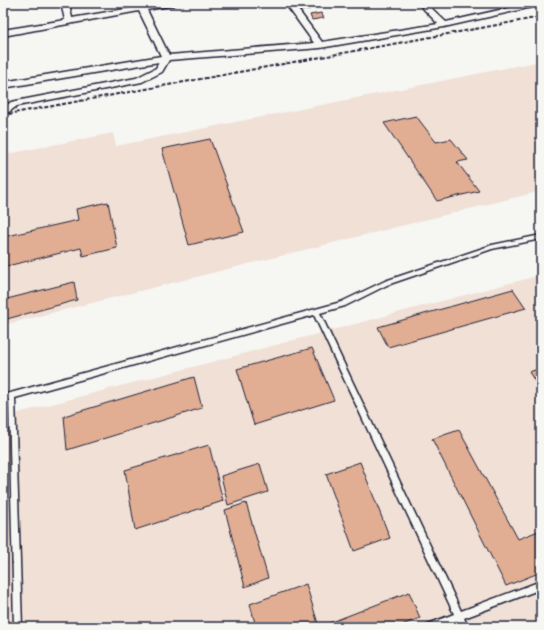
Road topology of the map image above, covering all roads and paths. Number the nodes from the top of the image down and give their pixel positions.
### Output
1 (65, 3) edge
2 (174, 3) edge
3 (291, 3) edge
4 (422, 3) edge
5 (539, 3) edge
6 (141, 6) edge
7 (70, 21) junction
8 (444, 25) junction
9 (3, 33) edge
10 (320, 44) junction
11 (166, 58) junction
12 (3, 85) edge
13 (3, 112) edge
14 (541, 237) edge
15 (316, 312) junction
16 (12, 396) junction
17 (3, 398) edge
18 (541, 585) edge
19 (460, 616) junction
20 (18, 627) edge
21 (431, 627) edge
22 (464, 627) edge

1 - 7 street
2 - 6 street
3 - 10 street
4 - 8 street
5 - 8 street
6 - 7 street
6 - 11 street
7 - 9 street
8 - 10 street
10 - 11 street
11 - 12 street
11 - 13 street
14 - 15 lane
15 - 16 lane
15 - 19 lane
16 - 17 lane
16 - 20 lane
18 - 19 lane
19 - 21 lane
19 - 22 lane

